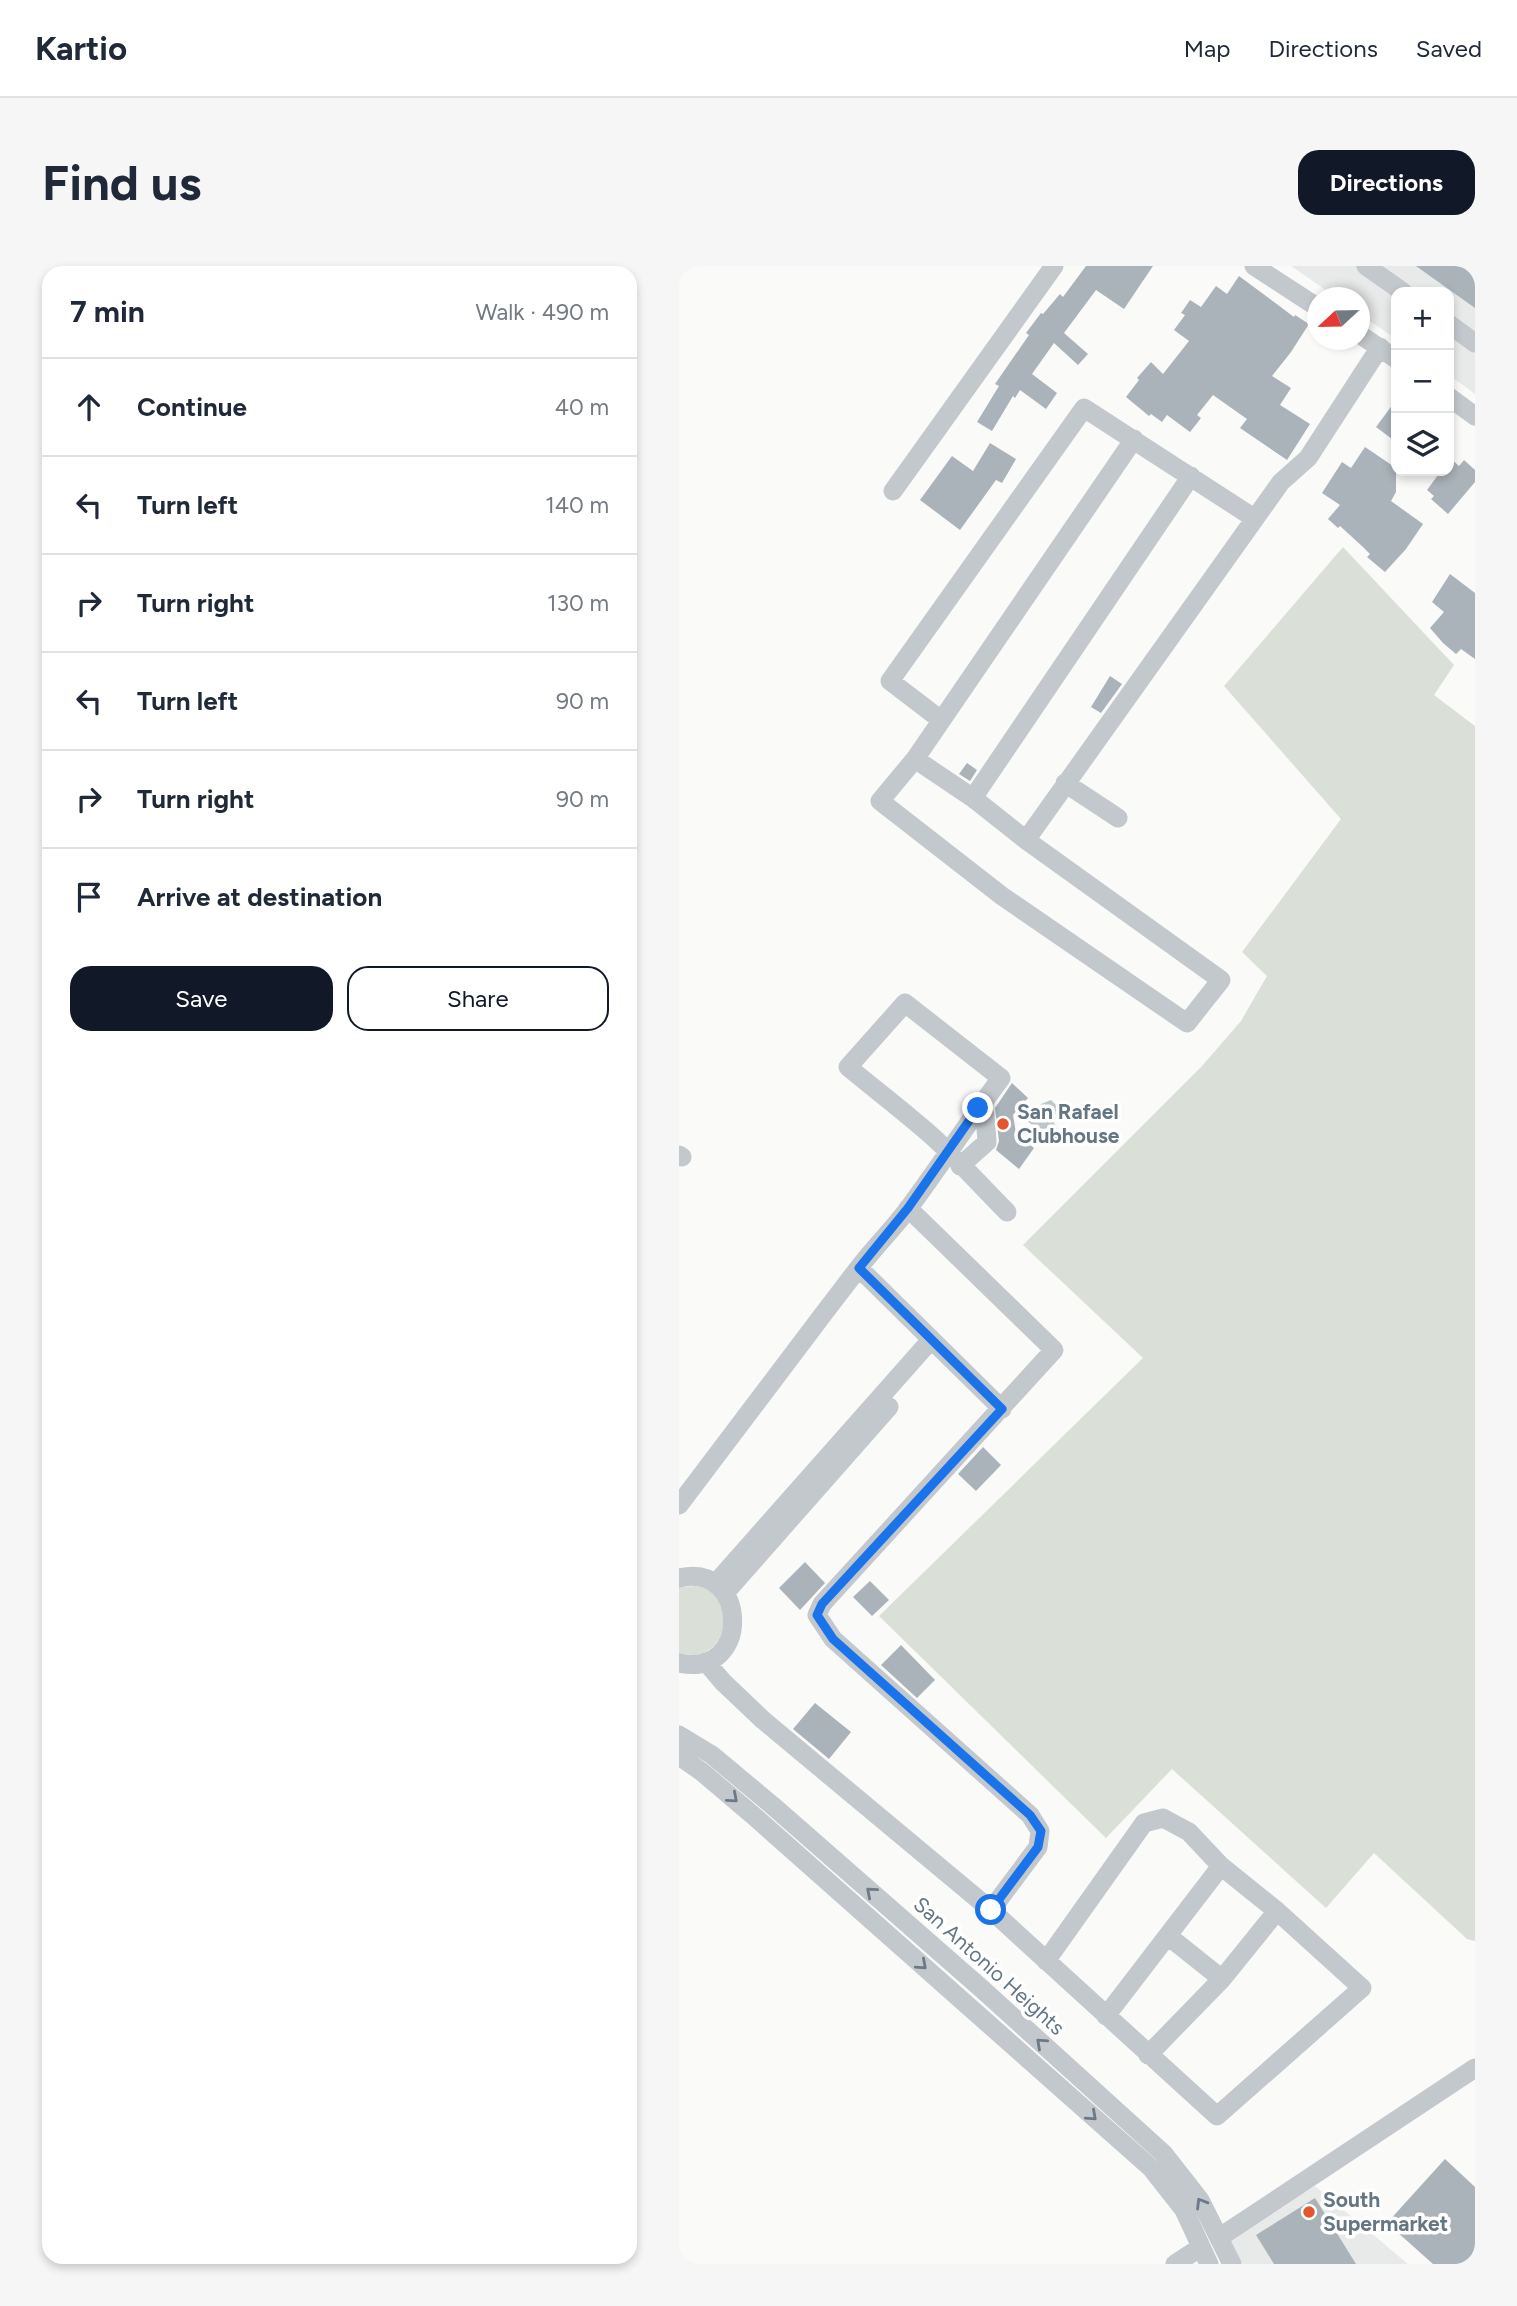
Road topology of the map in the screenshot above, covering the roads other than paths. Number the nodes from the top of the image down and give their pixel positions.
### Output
1 (1054, 266) edge
2 (1254, 266) edge
3 (1366, 266) edge
4 (1396, 287) edge
5 (1307, 300) edge
6 (1454, 328) edge
7 (1370, 340) edge
8 (1475, 343) edge
9 (1380, 347) junction
10 (1391, 355) edge
11 (1454, 401) edge
12 (1475, 416) edge
13 (1134, 439) junction
14 (1191, 476) junction
15 (893, 491) dead end
16 (1254, 519) junction
17 (941, 720) junction
18 (915, 759) junction
19 (1065, 783) junction
20 (973, 798) junction
21 (1118, 818) dead end
22 (1026, 840) junction
23 (954, 1159) junction
24 (908, 1208) junction
25 (1007, 1212) dead end
26 (859, 1268) junction
27 (935, 1345) junction
28 (1002, 1409) junction
29 (679, 1505) edge
30 (679, 1578) edge
31 (720, 1588) junction
32 (706, 1662) junction
33 (679, 1663) edge
34 (679, 1735) edge
35 (679, 1756) edge
36 (1221, 1866) junction
37 (991, 1910) junction
38 (1277, 1911) junction
39 (1168, 1936) junction
40 (1046, 1961) junction
41 (1222, 1979) junction
42 (1106, 2016) junction
43 (1148, 2055) junction
44 (1475, 2068) edge
45 (1220, 2237) junction
46 (1205, 2255) edge
47 (1175, 2264) edge
48 (1232, 2264) edge

1 - 15 street
2 - 5 street
3 - 4 street
6 - 8 street
7 - 9 street
9 - 10 street
9 - 16 street
11 - 12 street
13 - 14 street
13 - 17 street
13 - 17 street
14 - 16 street
14 - 20 street
16 - 19 street
17 - 18 street
18 - 20 street
18 - 22 street
19 - 21 street
19 - 22 street
20 - 22 street
23 - 23 street
23 - 24 street
23 - 25 street
24 - 26 street
24 - 28 street
26 - 27 street
26 - 29 street
27 - 28 street
27 - 31 street
28 - 37 street
30 - 31 street
31 - 32 street
32 - 33 street
32 - 37 street
45 -> 34 street, San Antonio Heights
35 -> 46 street, San Antonio Heights
36 - 38 street
36 - 39 street
36 - 40 street
37 - 40 street
38 - 41 street
38 - 43 street
39 - 41 street
39 - 42 street
40 - 42 street
41 - 43 street
42 - 43 street
44 - 45 street
45 - 48 street, San Antonio Heights
46 - 47 street

